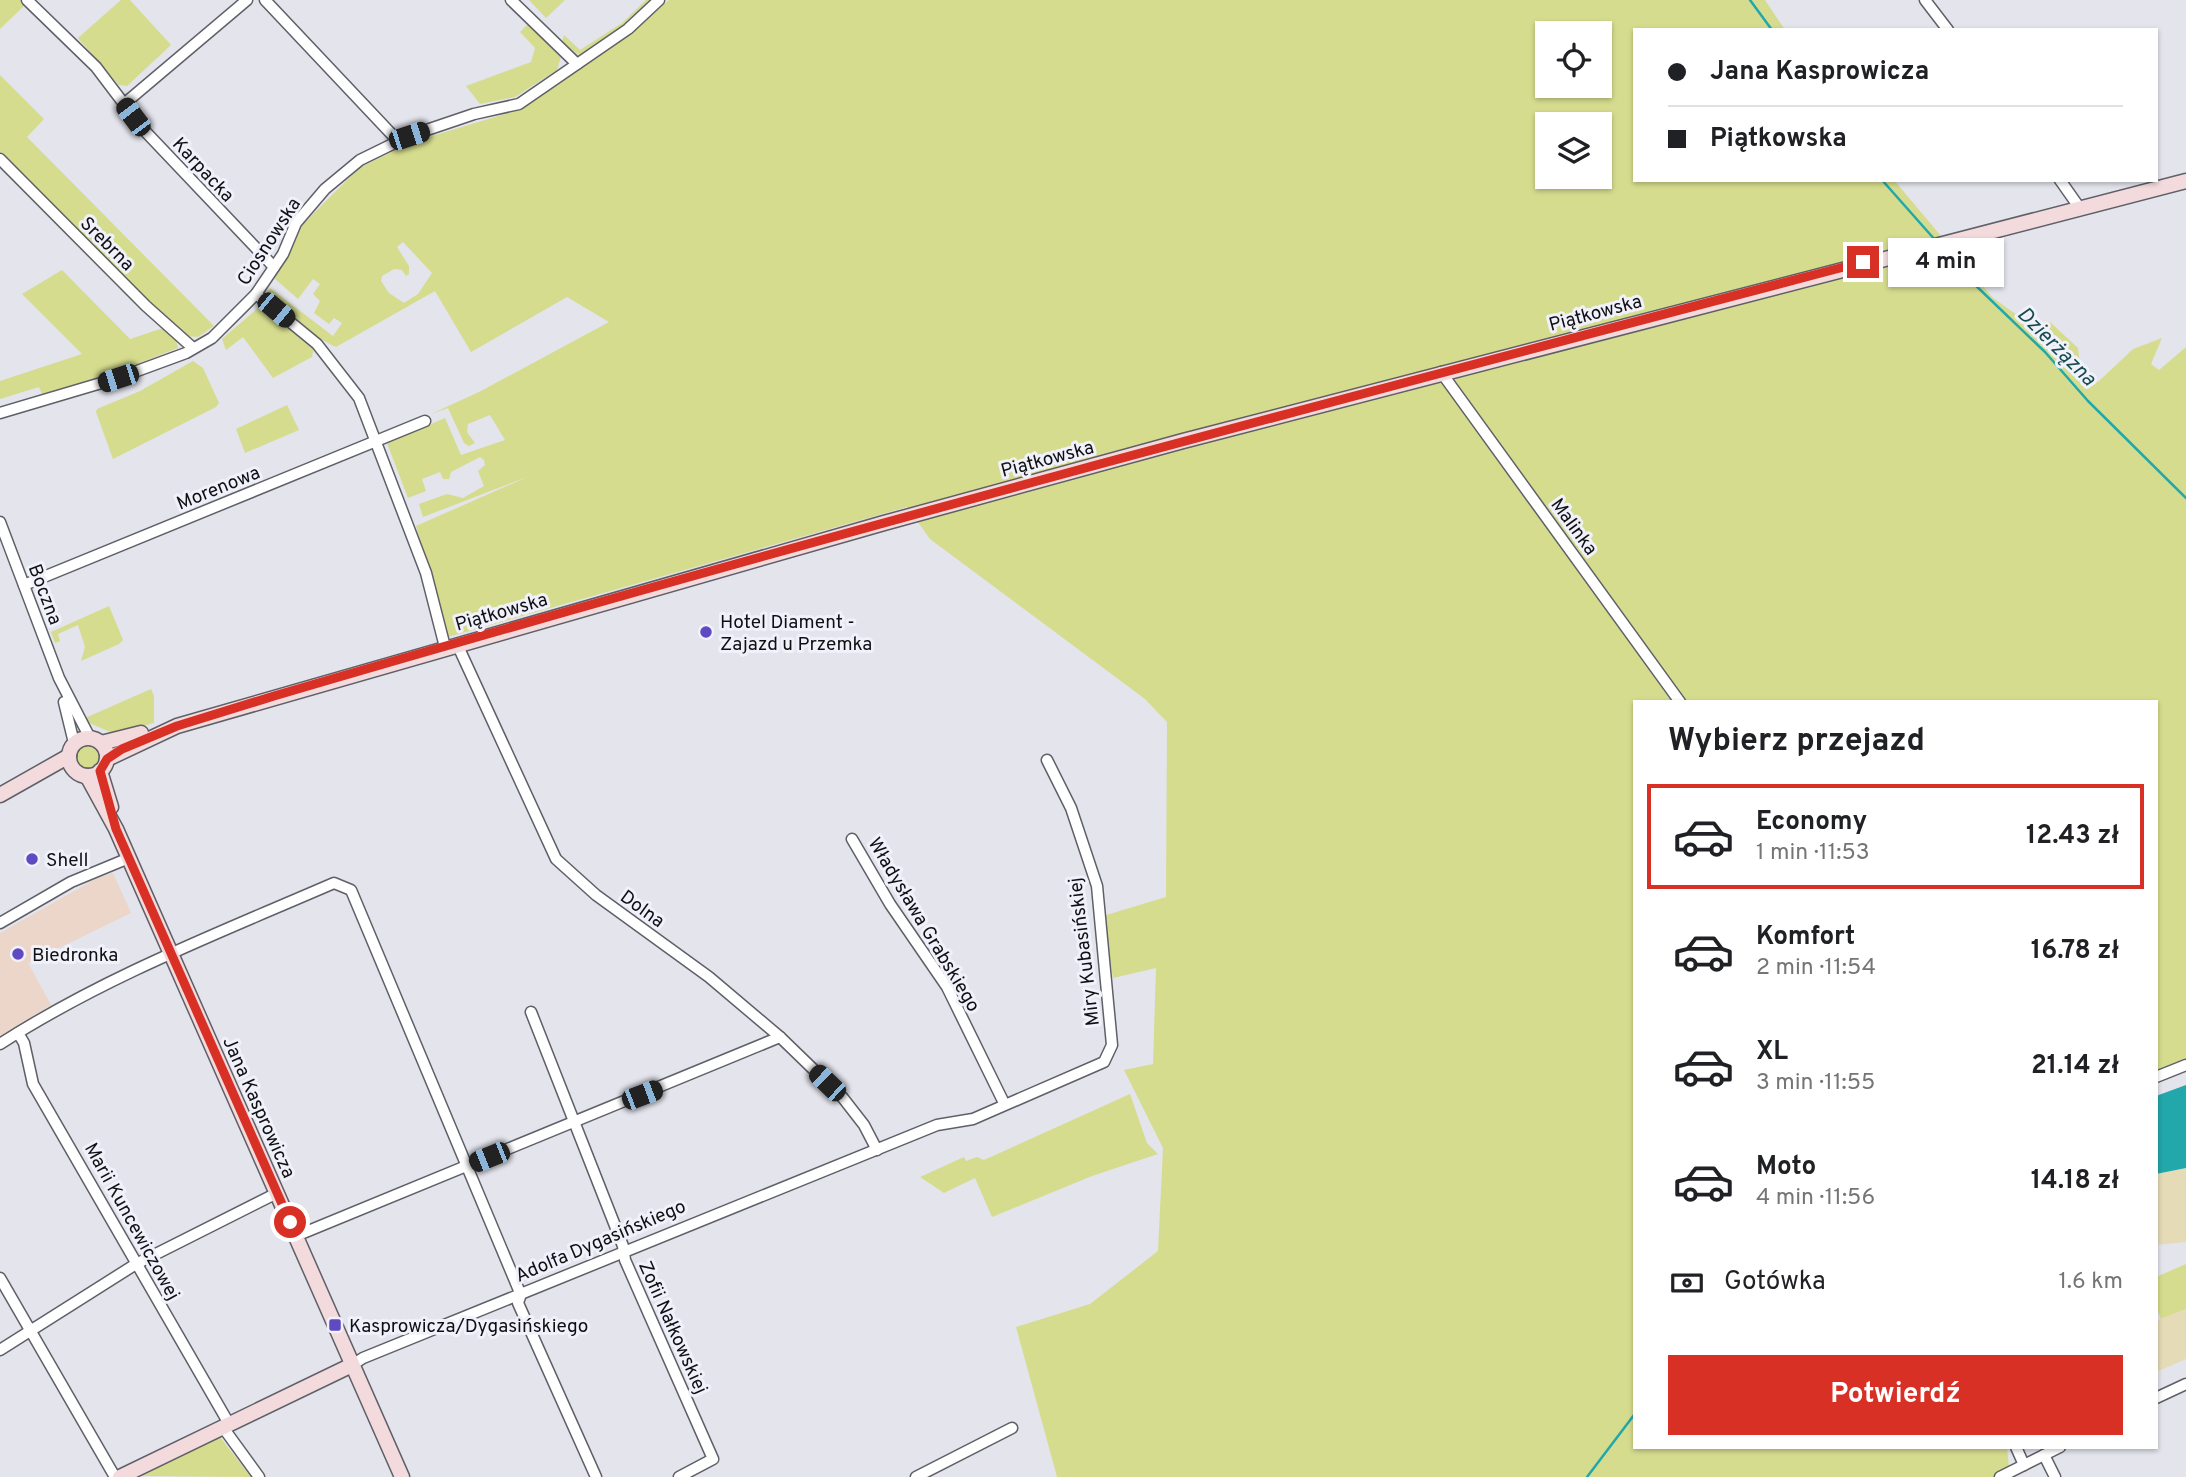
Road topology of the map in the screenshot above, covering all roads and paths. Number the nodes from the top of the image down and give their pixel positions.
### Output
1 (27, 0) edge
2 (247, 0) edge
3 (265, 0) edge
4 (510, 0) edge
5 (659, 0) edge
6 (1925, 0) edge
7 (1946, 28) edge
8 (577, 64) junction
9 (124, 104) junction
10 (398, 141) junction
11 (0, 159) edge
12 (2186, 181) edge
13 (2061, 182) edge
14 (2079, 207) junction
15 (274, 267) junction
16 (256, 294) junction
17 (193, 348) junction
18 (1441, 372) junction
19 (0, 413) edge
20 (425, 421) dead end
21 (376, 442) junction
22 (0, 522) edge
23 (23, 585) junction
24 (451, 645) junction
25 (58, 678) junction
26 (1678, 700) edge
27 (177, 726) junction
28 (96, 740) junction
29 (71, 749) junction
30 (1047, 760) dead end
31 (92, 769) junction
32 (2, 794) edge
33 (852, 839) dead end
34 (129, 858) junction
35 (0, 923) edge
36 (171, 954) junction
37 (531, 1012) dead end
38 (18, 1033) junction
39 (780, 1037) junction
40 (0, 1044) edge
41 (1104, 1062) joint
42 (2186, 1065) edge
43 (2158, 1076) edge
44 (1004, 1103) junction
45 (574, 1122) junction
46 (877, 1150) junction
47 (468, 1165) junction
48 (277, 1193) junction
49 (296, 1236) junction
50 (625, 1251) junction
51 (136, 1264) junction
52 (0, 1278) edge
53 (521, 1294) junction
54 (30, 1328) junction
55 (0, 1350) edge
56 (352, 1365) junction
57 (2186, 1384) edge
58 (2158, 1397) edge
59 (225, 1424) junction
60 (1012, 1428) dead end
61 (2017, 1449) edge
62 (2056, 1449) edge
63 (2045, 1455) junction
64 (2024, 1465) junction
65 (118, 1477) edge
66 (259, 1477) edge
67 (402, 1477) edge
68 (596, 1477) edge
69 (679, 1477) edge
70 (916, 1477) edge
71 (2000, 1477) edge
72 (2055, 1477) edge

1 - 9 street, Karpacka
2 - 9 street
3 - 10 street
4 - 8 street
5 - 8 street, Ciosnowska
6 - 7 street
8 - 10 street, Ciosnowska
9 - 15 street, Karpacka
10 - 15 street, Ciosnowska
11 - 17 street, Srebrna
12 - 14 main road, Piątkowska
13 - 14 street
14 - 18 main road, Piątkowska
15 - 16 street, Ciosnowska
16 - 17 street, Ciosnowska
16 - 21 street, Dolna
17 - 19 street, Ciosnowska
18 - 24 main road, Piątkowska
18 - 26 street, Malinka
20 - 21 street, Morenowa
21 - 23 street, Morenowa
21 - 24 street, Dolna
22 - 23 street, Boczna
23 - 25 street, Boczna
24 - 27 main road, Piątkowska
24 - 39 street, Dolna
25 - 28 street, Boczna
25 - 29 street, Boczna
27 - 28 main road, Piątkowska
27 - 31 main road, Piątkowska
28 - 29 main road, Piątkowska
28 - 31 main road
29 - 31 main road
29 - 32 main road, Piątkowska
30 - 41 street, Miry Kubasińskiej
31 - 32 main road, Piątkowska
31 - 34 main road, Jana Kasprowicza
33 - 44 street, Władysława Grabskiego
34 - 35 street
34 - 36 main road, Jana Kasprowicza
36 - 38 street
36 - 47 street
36 - 48 main road, Jana Kasprowicza
37 - 45 street, Zofii Nałkowskiej
38 - 40 street
38 - 51 street, Marii Kuncewiczowej
39 - 45 street
39 - 46 street, Dolna
41 - 44 street, Adolfa Dygasińskiego
42 - 43 street
44 - 46 street, Adolfa Dygasińskiego
45 - 47 street
45 - 50 street, Zofii Nałkowskiej
46 - 50 street, Adolfa Dygasińskiego
47 - 49 street
47 - 53 street
48 - 49 main road, Jana Kasprowicza
48 - 51 street
49 - 56 main road, Jana Kasprowicza
50 - 53 street, Adolfa Dygasińskiego
50 - 69 street, Zofii Nałkowskiej
51 - 54 street
51 - 59 street, Marii Kuncewiczowej
52 - 54 street
53 - 56 street, Adolfa Dygasińskiego
53 - 68 street
54 - 55 street
54 - 65 street
56 - 59 main road, Adolfa Dygasińskiego
56 - 67 main road, Jana Kasprowicza
57 - 58 street
59 - 65 main road, Adolfa Dygasińskiego
59 - 66 street, Marii Kuncewiczowej
60 - 70 street
61 - 64 street
62 - 63 street
63 - 64 street
63 - 72 street
64 - 71 street

